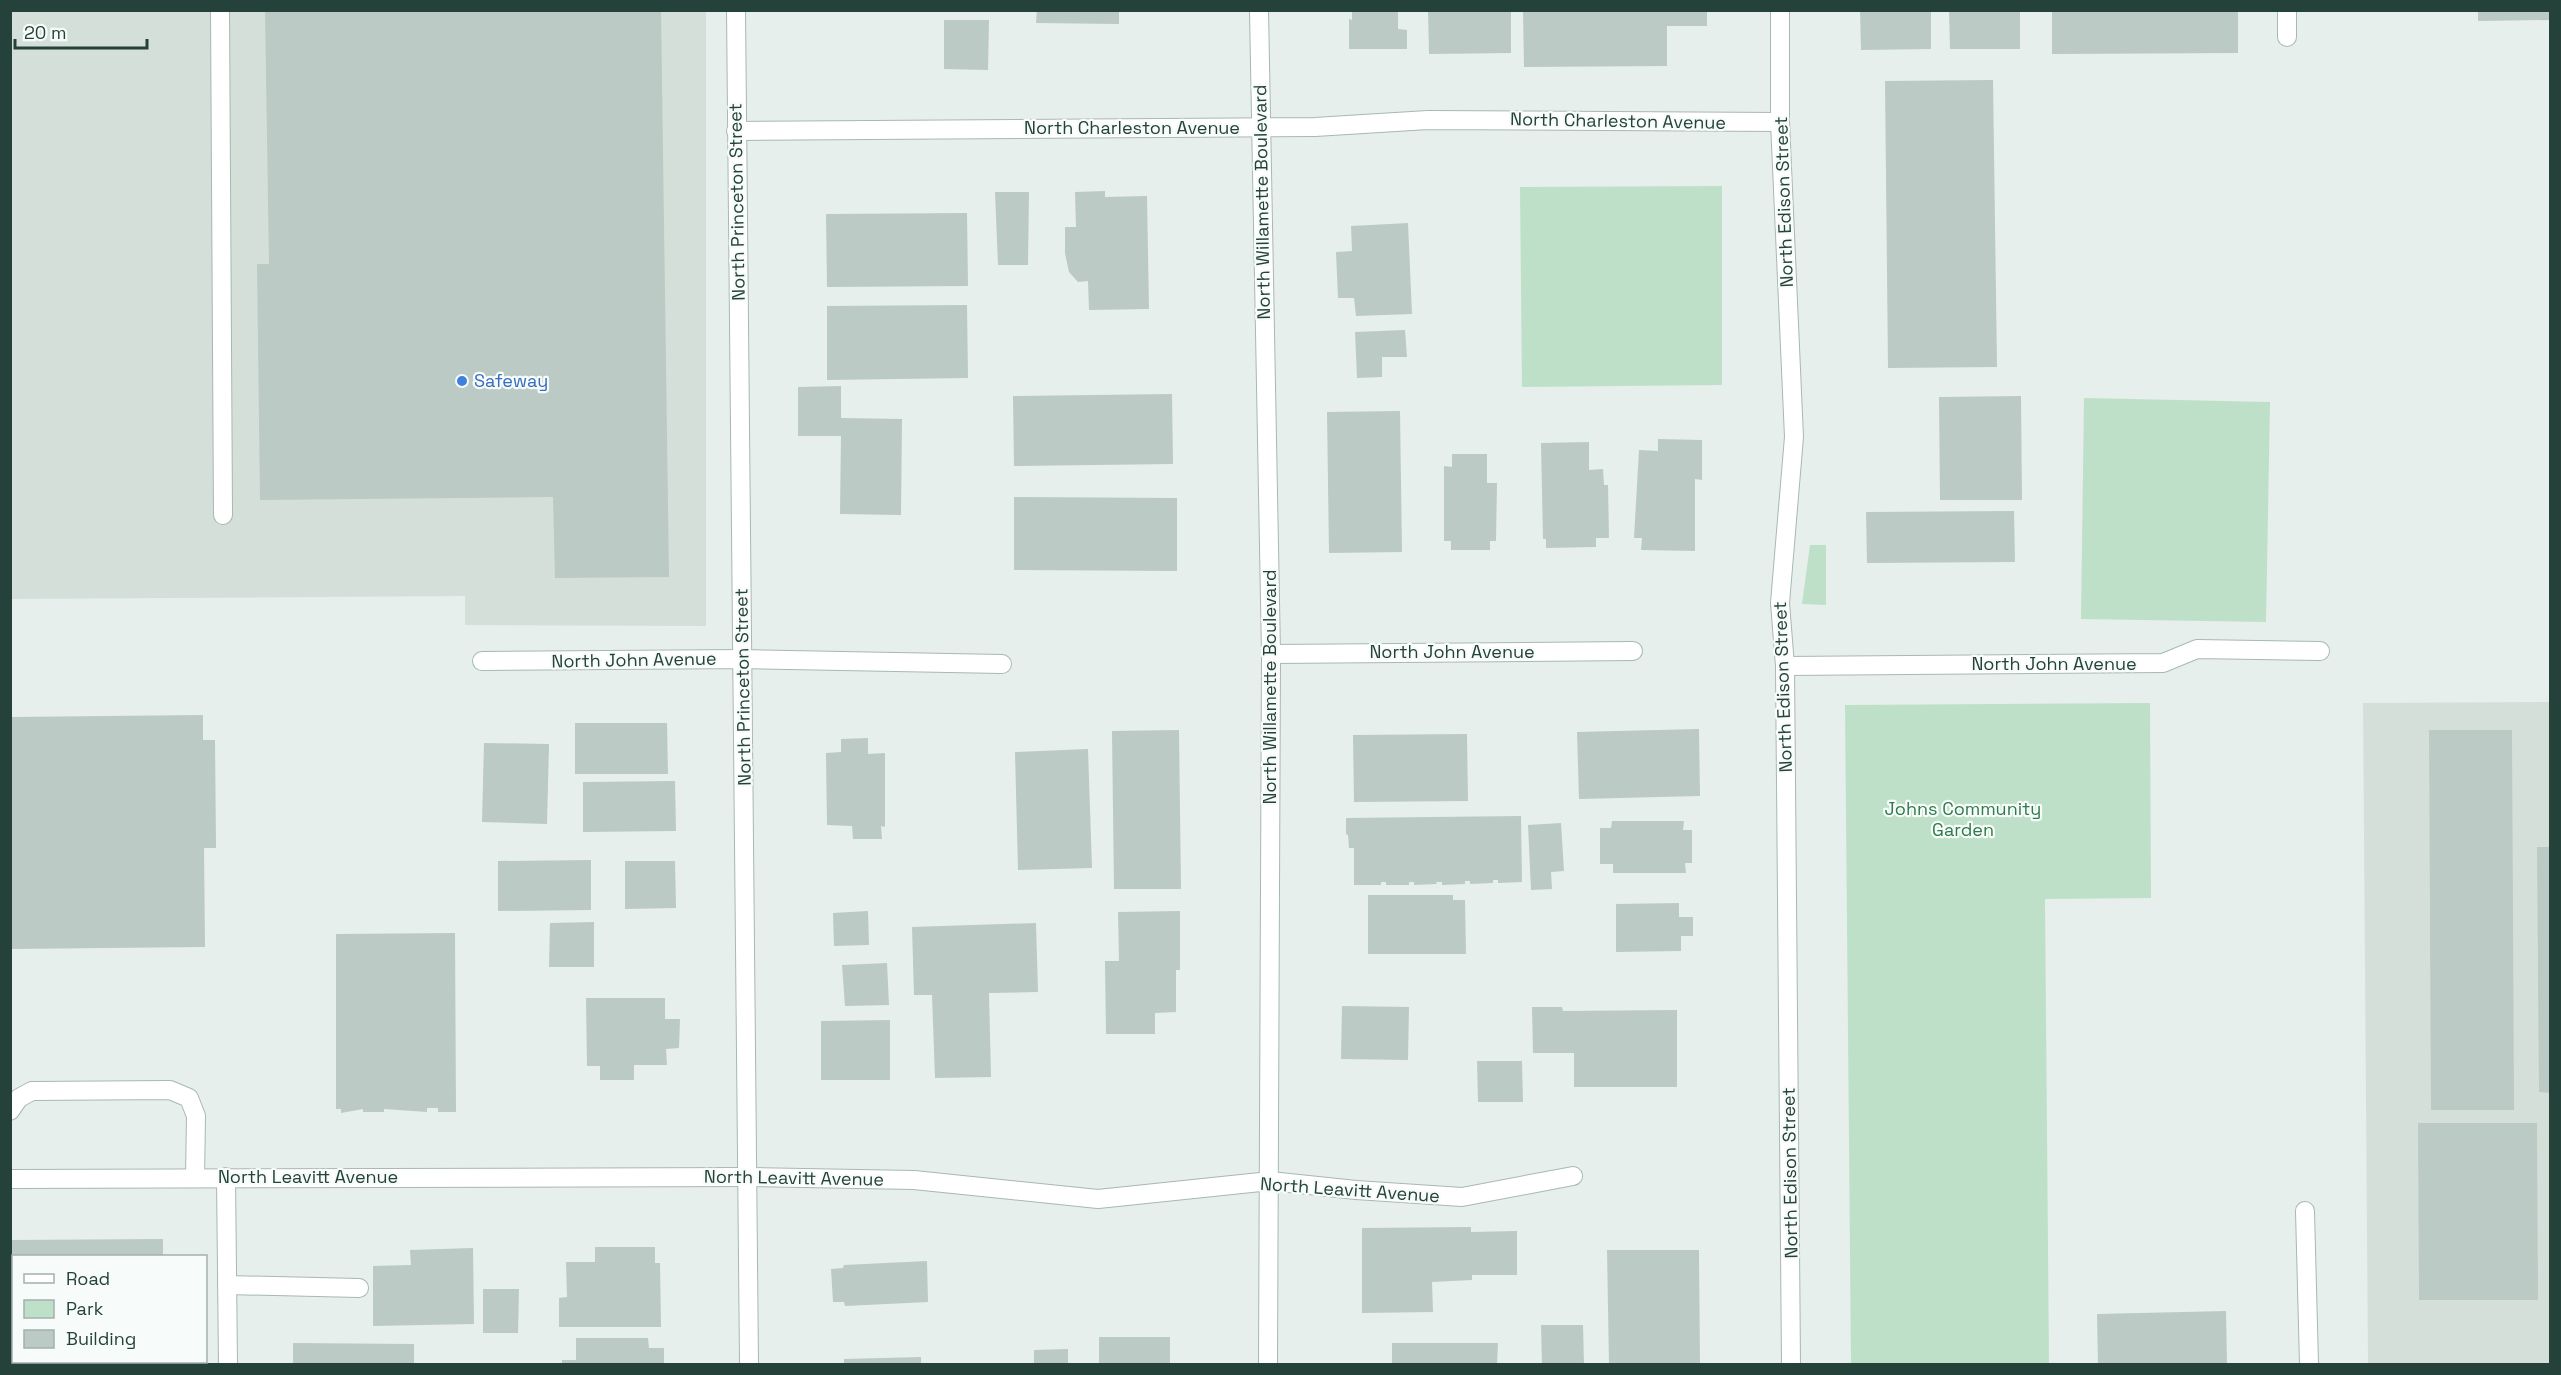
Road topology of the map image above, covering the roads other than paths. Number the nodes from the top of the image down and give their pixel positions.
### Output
1 (220, 10) edge
2 (736, 10) edge
3 (1259, 10) edge
4 (1780, 10) edge
5 (2288, 10) edge
6 (2287, 37) dead end
7 (1780, 122) junction
8 (1261, 128) junction
9 (736, 131) junction
10 (223, 515) dead end
11 (1634, 651) dead end
12 (2320, 651) dead end
13 (1271, 654) junction
14 (742, 659) junction
15 (482, 661) dead end
16 (1002, 664) dead end
17 (1785, 666) junction
18 (10, 1111) edge
19 (1573, 1176) dead end
20 (226, 1177) junction
21 (747, 1177) junction
22 (195, 1178) junction
23 (10, 1179) edge
24 (1270, 1181) junction
25 (2305, 1211) dead end
26 (227, 1285) junction
27 (359, 1288) dead end
28 (228, 1365) edge
29 (749, 1365) edge
30 (1268, 1365) edge
31 (1791, 1365) edge
32 (2309, 1365) edge

1 - 10 street
2 - 9 street, North Princeton Street
3 - 8 street, North Willamette Boulevard
4 - 7 street, North Edison Street
5 - 6 street
7 - 8 street, North Charleston Avenue
7 - 17 street, North Edison Street
8 - 9 street, North Charleston Avenue
8 - 13 street, North Willamette Boulevard
9 - 14 street, North Princeton Street
11 - 13 street, North John Avenue
12 - 17 street, North John Avenue
13 - 24 street, North Willamette Boulevard
14 - 15 street, North John Avenue
14 - 16 street, North John Avenue
14 - 21 street, North Princeton Street
17 - 31 street, North Edison Street
18 - 22 street
19 - 24 street, North Leavitt Avenue
20 - 21 street, North Leavitt Avenue
20 - 22 street, North Leavitt Avenue
20 - 26 street
21 - 24 street, North Leavitt Avenue
21 - 29 street, North Princeton Street
22 - 23 street, North Leavitt Avenue
24 - 30 street, North Willamette Boulevard
25 - 32 street
26 - 27 street
26 - 28 street

